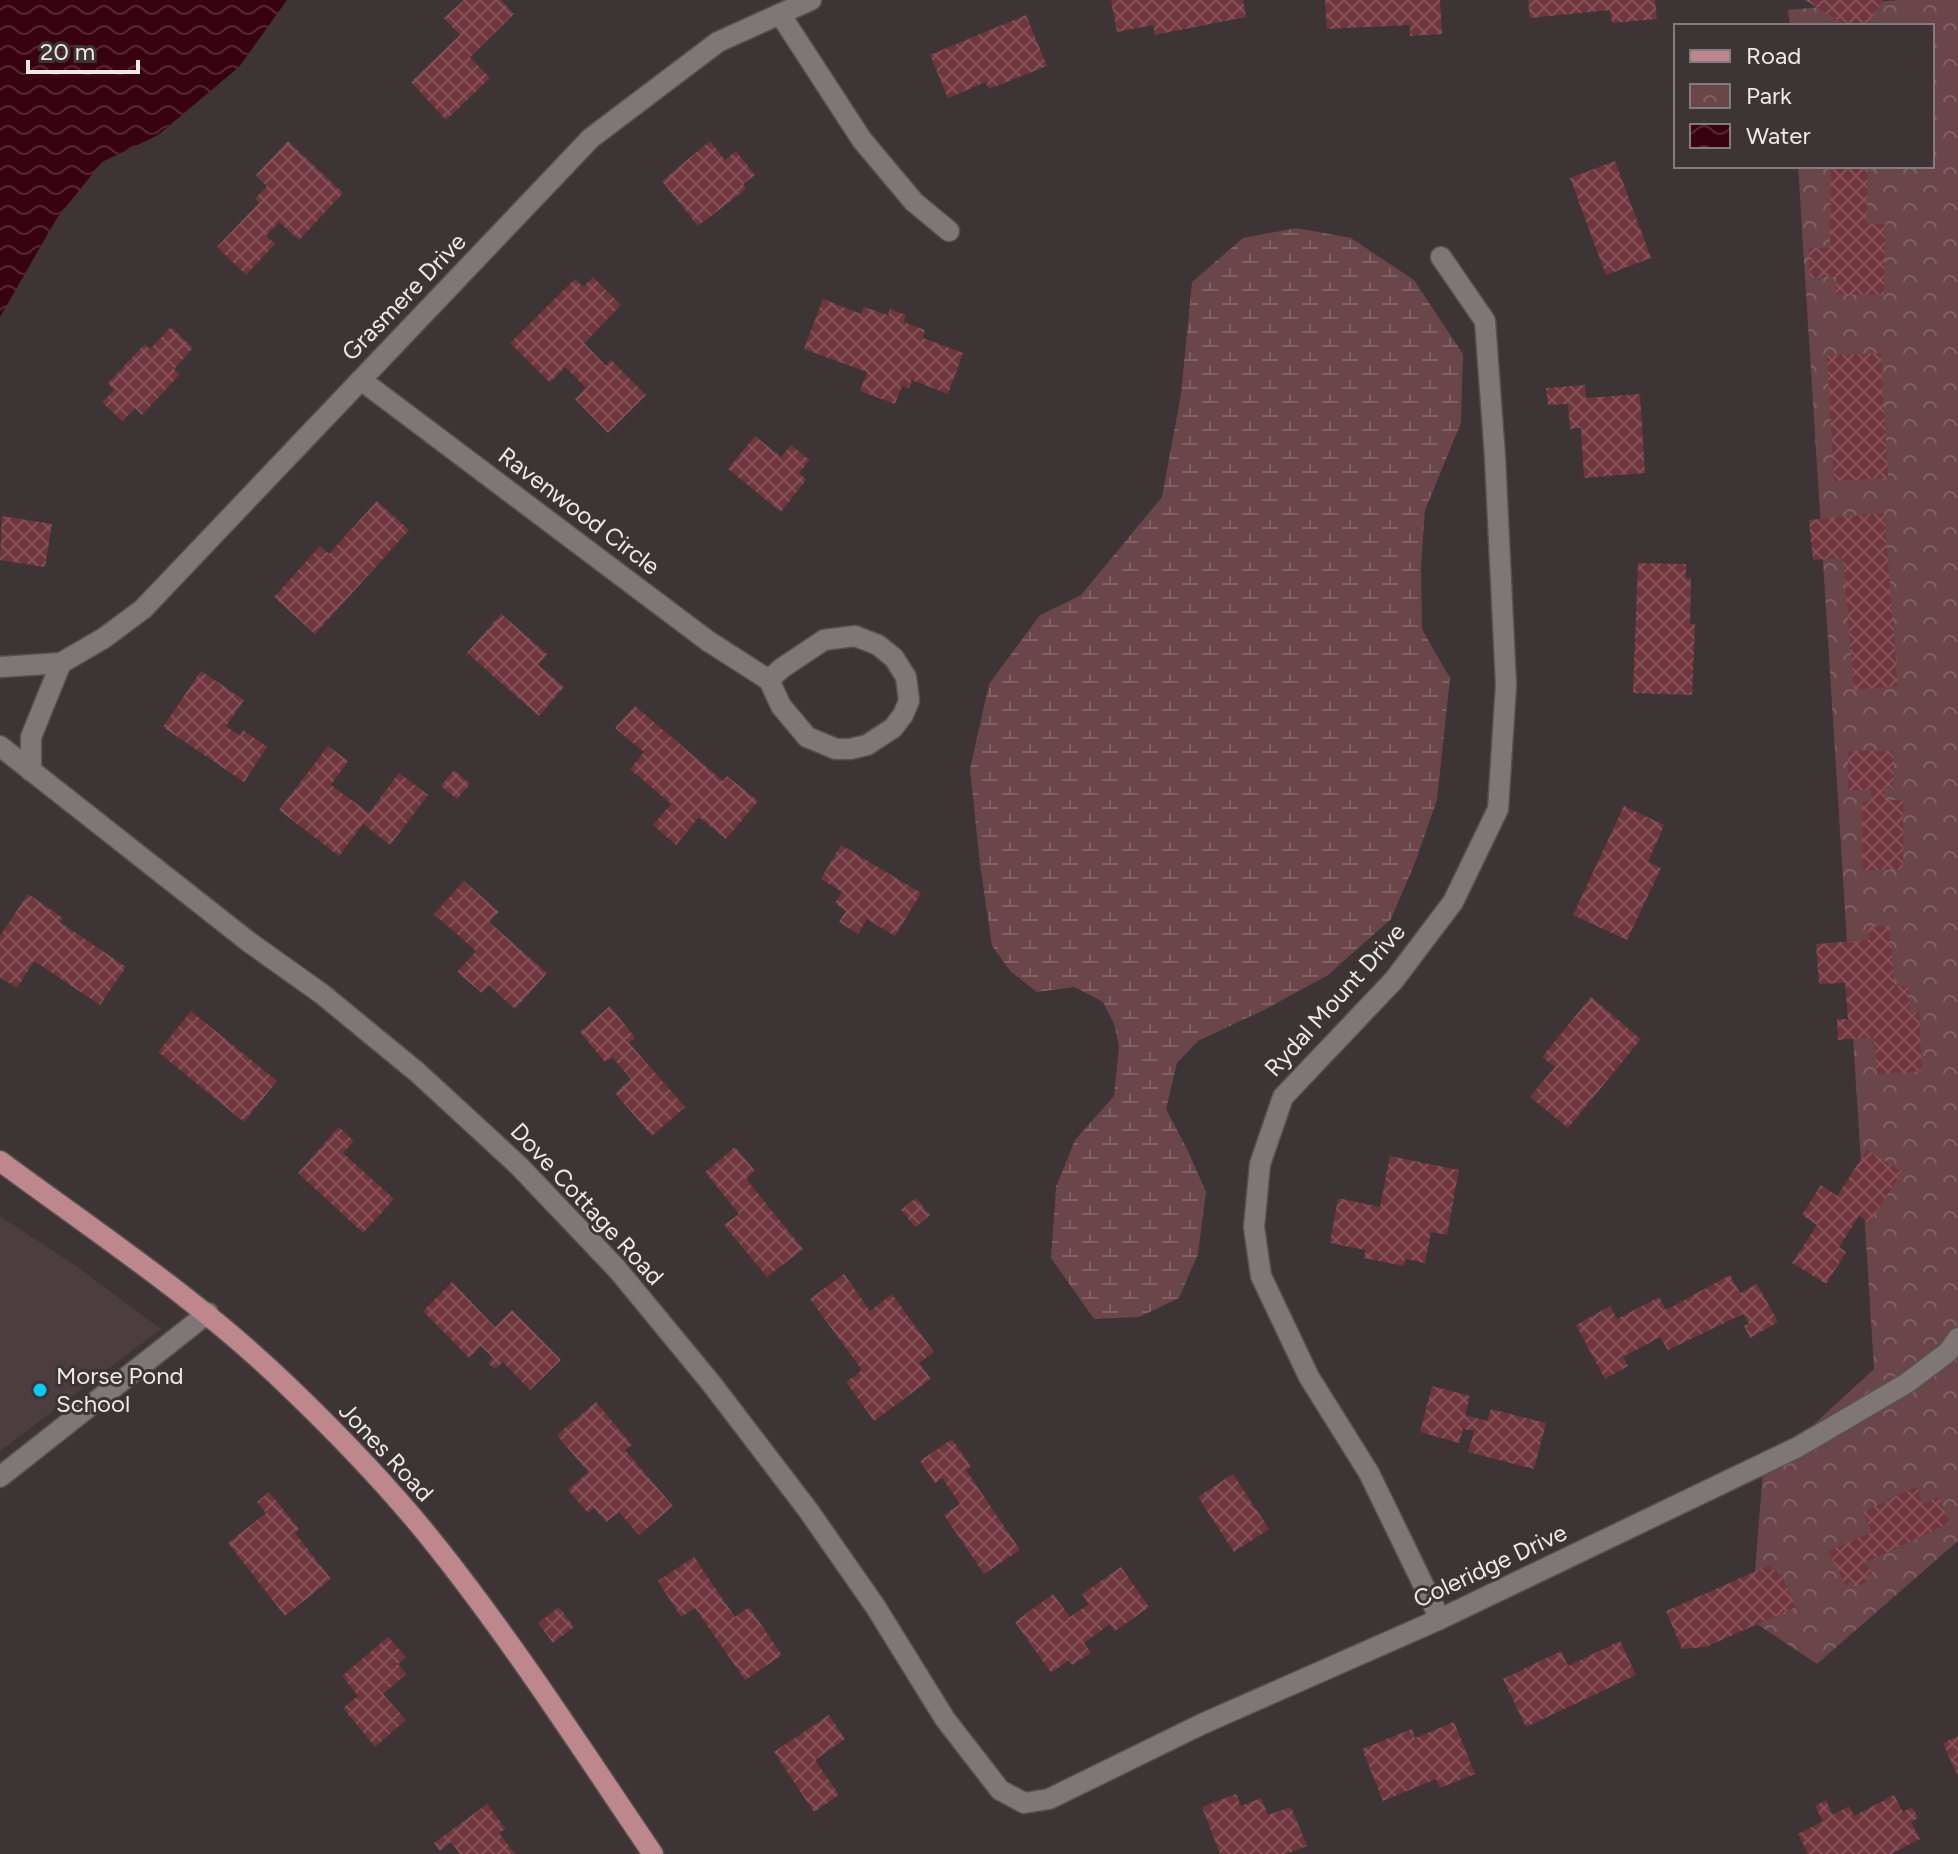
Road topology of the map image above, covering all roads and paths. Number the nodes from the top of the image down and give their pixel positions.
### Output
1 (811, 0) edge
2 (780, 14) junction
3 (949, 231) dead end
4 (1441, 257) dead end
5 (361, 380) junction
6 (61, 663) junction
7 (0, 667) edge
8 (769, 680) junction
9 (0, 746) edge
10 (31, 771) junction
11 (0, 1161) edge
12 (208, 1313) junction
13 (1958, 1338) edge
14 (0, 1477) edge
15 (1440, 1619) junction
16 (1024, 1803) joint
17 (653, 1854) edge

1 - 2 street, Grasmere Drive
2 - 3 street
2 - 5 street, Grasmere Drive
4 - 15 street, Rydal Mount Drive
5 - 6 street, Grasmere Drive
5 - 8 street, Ravenwood Circle
6 - 7 street, Grasmere Drive
6 - 10 street
8 - 8 street, Ravenwood Circle
9 - 10 street, Dove Cottage Road
10 - 16 street, Dove Cottage Road
11 - 12 main road, Jones Road
12 - 14 street
12 - 17 main road, Jones Road
13 - 15 street, Coleridge Drive
15 - 16 street, Coleridge Drive

